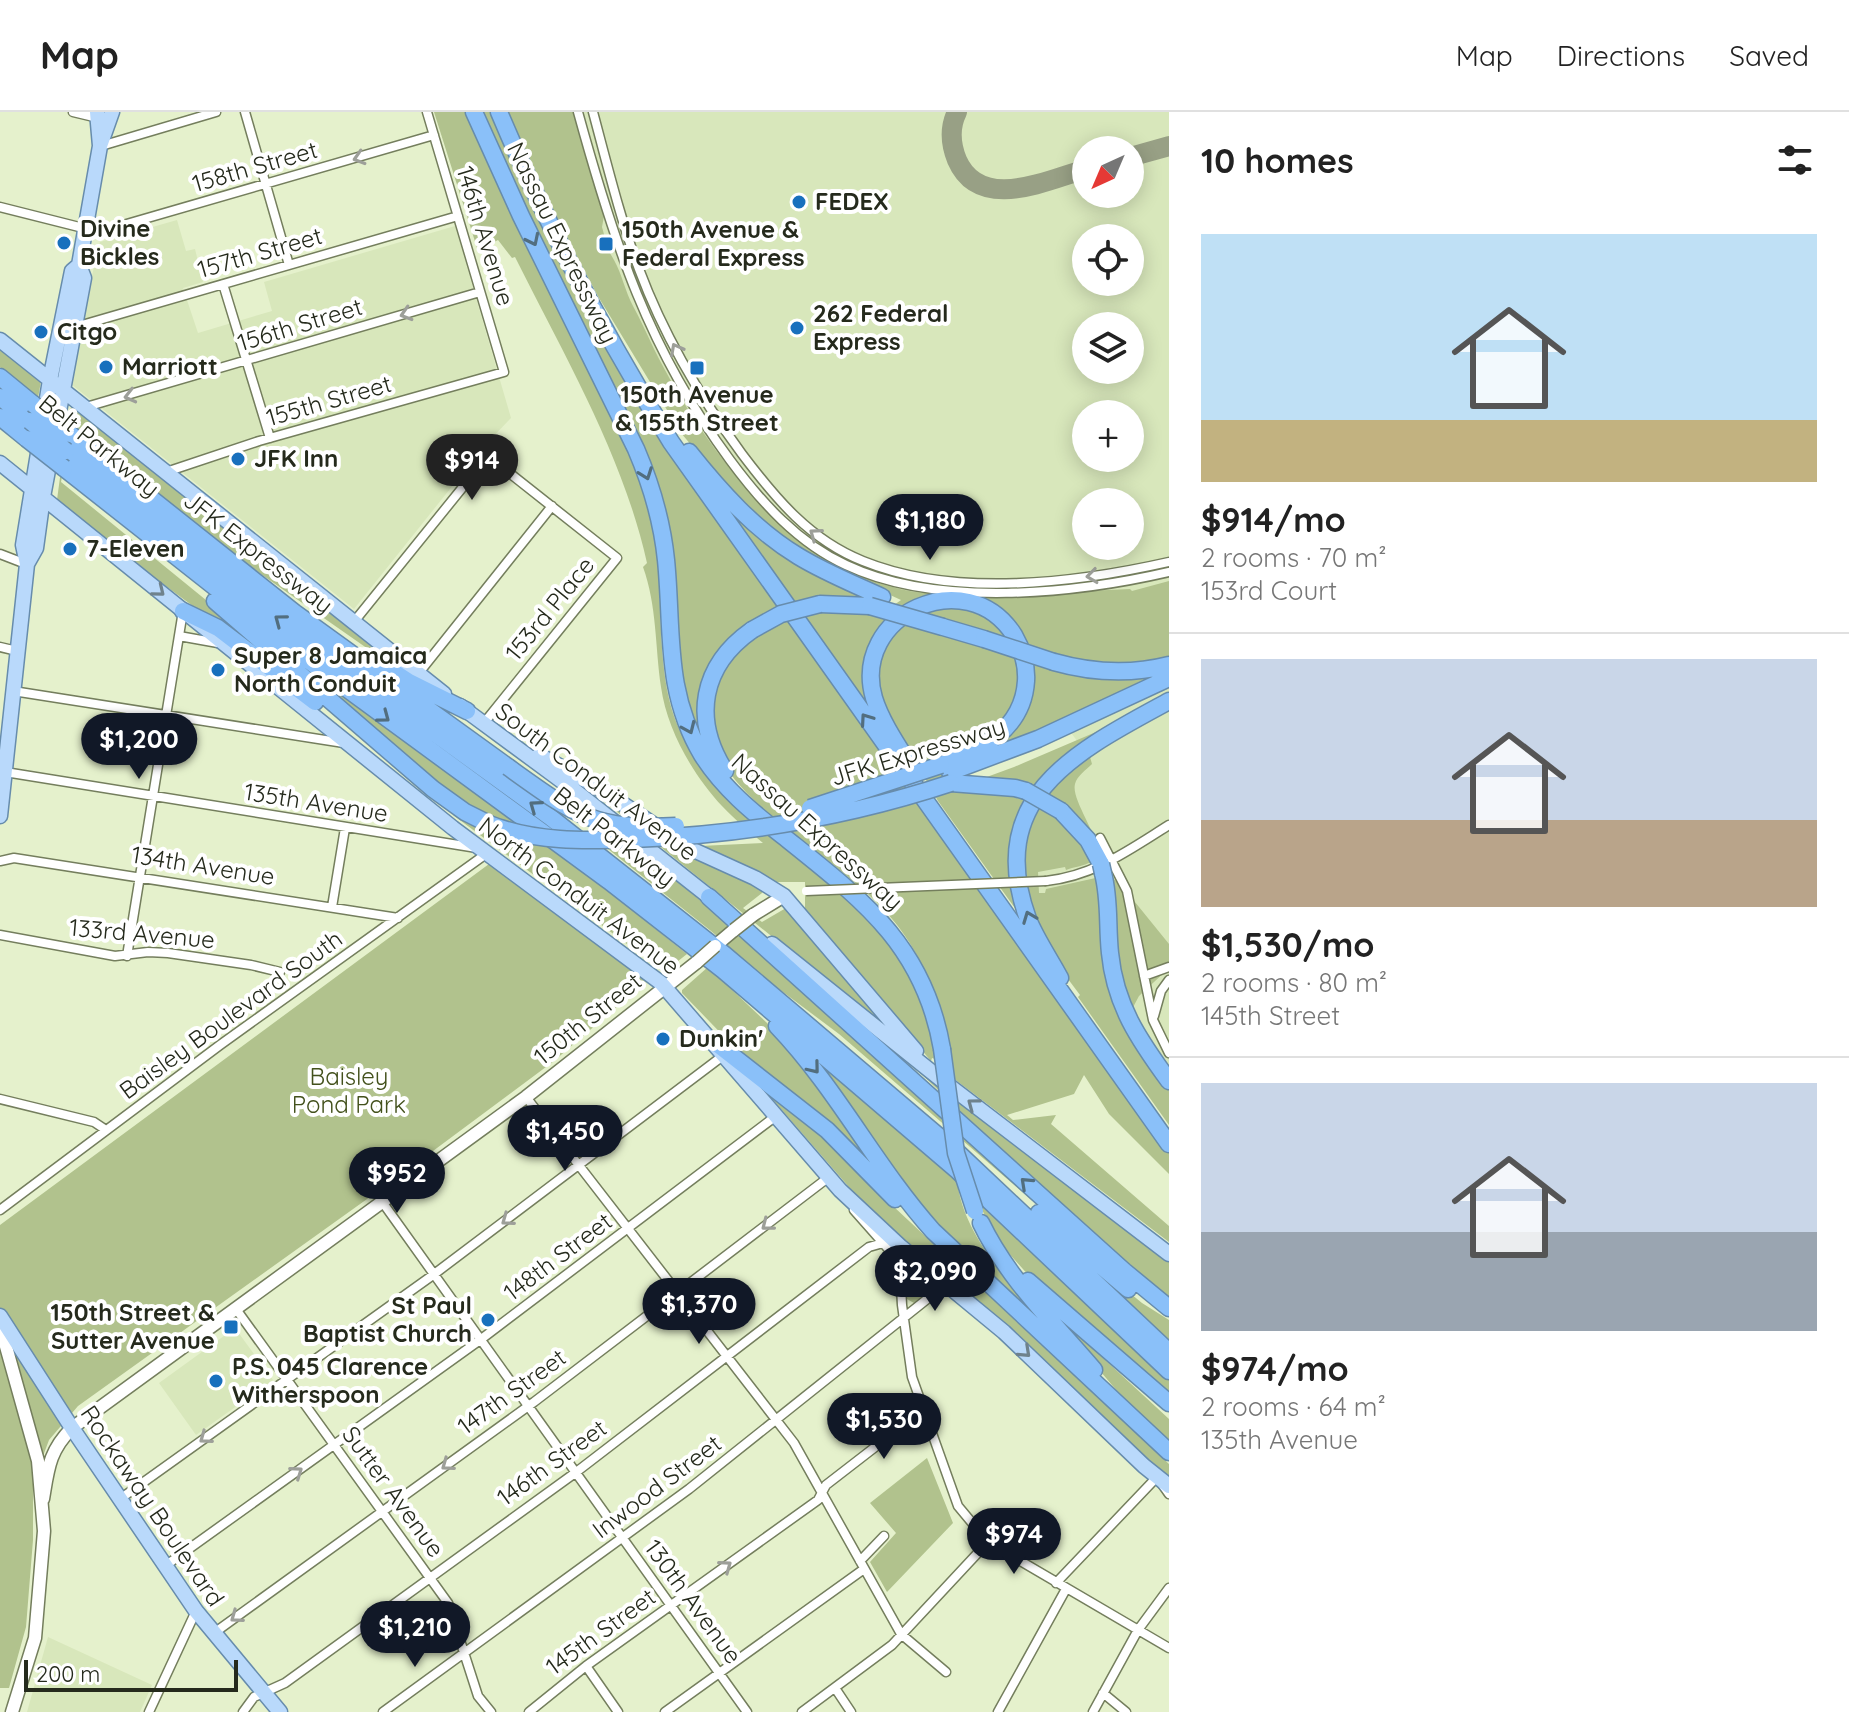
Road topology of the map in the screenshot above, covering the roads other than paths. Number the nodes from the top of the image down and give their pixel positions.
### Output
1 (73, 112) edge
2 (216, 112) edge
3 (245, 112) edge
4 (427, 112) edge
5 (474, 112) edge
6 (499, 112) edge
7 (578, 112) edge
8 (593, 112) edge
9 (104, 116) edge
10 (434, 135) junction
11 (100, 146) junction
12 (266, 185) junction
13 (0, 207) edge
14 (458, 216) junction
15 (85, 228) junction
16 (79, 265) junction
17 (289, 265) junction
18 (223, 284) junction
19 (480, 292) junction
20 (74, 327) junction
21 (0, 340) edge
22 (619, 353) junction
23 (246, 362) junction
24 (504, 372) joint
25 (0, 377) edge
26 (50, 380) junction
27 (63, 390) junction
28 (0, 397) edge
29 (85, 407) junction
30 (32, 413) junction
31 (0, 417) edge
32 (270, 438) junction
33 (68, 443) junction
34 (0, 463) edge
35 (165, 473) junction
36 (38, 493) junction
37 (552, 506) junction
38 (122, 516) junction
39 (0, 554) edge
40 (229, 561) junction
41 (1169, 562) edge
42 (27, 564) junction
43 (1169, 572) edge
44 (876, 601) junction
45 (183, 611) junction
46 (353, 623) junction
47 (179, 636) junction
48 (225, 644) junction
49 (0, 647) edge
50 (17, 651) junction
51 (1169, 665) edge
52 (417, 674) junction
53 (1169, 678) edge
54 (1169, 690) edge
55 (13, 691) junction
56 (1169, 701) edge
57 (467, 711) junction
58 (166, 716) junction
59 (484, 723) junction
60 (357, 737) junction
61 (504, 737) junction
62 (5, 772) junction
63 (945, 774) junction
64 (153, 796) junction
65 (0, 816) edge
66 (1169, 825) edge
67 (345, 828) junction
68 (1100, 838) dead end
69 (482, 851) junction
70 (801, 851) junction
71 (0, 861) edge
72 (1112, 861) junction
73 (139, 876) junction
74 (784, 896) junction
75 (709, 897) junction
76 (332, 907) junction
77 (399, 918) junction
78 (748, 919) junction
79 (1008, 920) junction
80 (0, 935) edge
81 (127, 956) junction
82 (1169, 967) edge
83 (723, 970) junction
84 (280, 972) dead end
85 (1144, 976) junction
86 (1169, 980) edge
87 (665, 986) junction
88 (1153, 1020) junction
89 (1091, 1036) junction
90 (720, 1049) junction
91 (1169, 1053) edge
92 (844, 1054) junction
93 (943, 1081) junction
94 (1169, 1081) edge
95 (526, 1097) junction
96 (0, 1099) edge
97 (777, 1115) junction
98 (106, 1130) junction
99 (1169, 1144) edge
100 (580, 1166) junction
101 (829, 1177) junction
102 (840, 1190) junction
103 (383, 1203) junction
104 (0, 1210) edge
105 (978, 1217) junction
106 (629, 1230) junction
107 (883, 1243) junction
108 (1169, 1254) edge
109 (967, 1265) junction
110 (433, 1275) junction
111 (947, 1284) junction
112 (678, 1293) junction
113 (1169, 1308) edge
114 (236, 1309) junction
115 (0, 1316) edge
116 (1169, 1316) edge
117 (904, 1318) junction
118 (0, 1325) edge
119 (480, 1340) junction
120 (1169, 1352) edge
121 (727, 1356) junction
122 (1127, 1367) junction
123 (1169, 1371) edge
124 (287, 1379) junction
125 (1169, 1403) edge
126 (528, 1407) junction
127 (923, 1410) junction
128 (1169, 1411) edge
129 (777, 1421) junction
130 (72, 1428) junction
131 (1156, 1439) junction
132 (335, 1445) junction
133 (1169, 1452) edge
134 (575, 1473) junction
135 (1163, 1482) edge
136 (822, 1493) junction
137 (1169, 1494) edge
138 (43, 1499) junction
139 (120, 1499) junction
140 (383, 1511) junction
141 (884, 1536) dead end
142 (623, 1539) junction
143 (988, 1542) junction
144 (862, 1565) junction
145 (165, 1566) junction
146 (430, 1577) junction
147 (1056, 1583) junction
148 (1169, 1588) edge
149 (1066, 1589) junction
150 (671, 1606) junction
151 (196, 1611) junction
152 (1138, 1630) junction
153 (214, 1633) junction
154 (901, 1634) junction
155 (1169, 1648) edge
156 (466, 1652) junction
157 (586, 1666) junction
158 (946, 1672) dead end
159 (719, 1673) junction
160 (835, 1688) junction
161 (264, 1693) junction
162 (1103, 1693) junction
163 (12, 1712) edge
164 (149, 1712) edge
165 (243, 1712) edge
166 (280, 1712) edge
167 (383, 1712) edge
168 (491, 1712) edge
169 (529, 1712) edge
170 (618, 1712) edge
171 (665, 1712) edge
172 (747, 1712) edge
173 (802, 1712) edge
174 (851, 1712) edge
175 (998, 1712) edge
176 (1093, 1712) edge
177 (1126, 1712) edge

1 - 9 street
2 - 11 street
3 - 12 street
4 - 10 street, 146th Avenue
5 -> 70 highway, Nassau Expressway
6 - 22 highway, Nassau Expressway
7 - 43 street
41 -> 8 street
9 - 11 main road
10 -> 12 street, 158th Street
10 - 14 street, 146th Avenue
11 - 15 main road
12 - 15 street, 158th Street
12 - 17 street
13 - 15 street, 158th Street
14 - 17 street, 157th Street
14 - 19 street, 146th Avenue
15 - 16 main road
16 - 20 main road
16 - 26 main road
17 - 18 street, 157th Street
18 - 20 street, 157th Street
18 - 23 street
19 -> 23 street, 156th Street
19 - 24 street, 146th Avenue
20 - 27 main road
21 - 26 main road, South Conduit Avenue
22 - 44 highway
79 -> 22 highway, Nassau Expressway
23 -> 29 street, 156th Street
23 - 32 street
24 - 32 street, 155th Street
25 - 30 highway, JFK Expressway
26 - 27 main road, South Conduit Avenue
26 - 36 main road
27 - 29 main road, South Conduit Avenue
27 - 36 main road
28 - 30 highway, Belt Parkway
29 - 35 main road, South Conduit Avenue
30 - 33 highway, JFK Expressway, bridge
31 - 38 highway, Belt Parkway, bridge
32 - 35 street, 155th Street
33 - 40 highway, JFK Expressway
92 -> 33 highway, Belt Parkway
34 - 36 main road, North Conduit Avenue
35 - 46 main road, South Conduit Avenue
36 - 42 main road
36 -> 45 main road, North Conduit Avenue
37 - 46 street
37 - 52 street
37 - 59 street, 153rd Place
38 - 60 highway
38 -> 83 highway, Belt Parkway
39 - 42 street
40 - 57 highway
40 - 63 highway, JFK Expressway, bridge
42 - 50 main road
44 - 51 highway, bridge
44 - 70 highway, bridge
45 - 47 street
45 - 48 main road, North Conduit Avenue
45 - 60 highway
46 - 52 main road, South Conduit Avenue
47 - 48 street
47 - 58 street
48 - 60 main road, North Conduit Avenue
49 - 50 street
50 - 55 main road
52 - 57 main road, South Conduit Avenue
53 - 63 highway, JFK Expressway
54 - 63 highway, JFK Expressway
55 - 58 street
55 - 62 main road
89 -> 56 highway
57 - 59 main road, South Conduit Avenue
58 - 60 street
58 - 64 street
59 - 61 main road, South Conduit Avenue
60 - 63 highway, JFK Expressway, bridge
60 - 69 main road, North Conduit Avenue
61 - 74 main road
61 - 75 main road, South Conduit Avenue
62 - 64 street, 135th Avenue
62 - 65 main road
63 - 79 highway
63 - 94 highway, bridge
64 - 67 street, 135th Avenue
64 - 73 street
66 - 72 street
67 - 69 street, 135th Avenue
67 - 76 street
68 - 72 street
69 - 77 street, Baisley Boulevard South
69 - 87 main road, North Conduit Avenue
70 - 105 highway, Nassau Expressway, bridge
71 - 73 street, 134th Avenue
72 - 74 street, 150th Street, bridge
72 - 85 street
73 - 76 street, 134th Avenue
73 - 81 street
74 - 78 main road, 150th Street
74 - 93 main road
75 - 78 main road, South Conduit Avenue
113 -> 75 highway
76 - 77 street, 134th Avenue
77 - 98 street, Baisley Boulevard South
78 - 87 main road, 150th Street, bridge
78 - 93 main road, South Conduit Avenue
79 - 89 highway, Nassau Expressway
80 - 81 street, 133rd Avenue
81 - 84 street, 133rd Avenue
82 - 85 street
83 -> 109 highway
83 - 123 highway, Belt Parkway
85 - 88 street
86 - 88 street
87 - 90 main road, North Conduit Avenue
87 - 95 main road, 150th Street
88 - 91 street
89 - 99 highway, Nassau Expressway
90 - 97 main road, North Conduit Avenue
90 - 100 street
90 - 109 highway
92 - 116 highway
92 - 120 highway, Belt Parkway
108 -> 93 main road, South Conduit Avenue
95 - 100 street
95 - 103 main road, 150th Street
96 - 98 street
97 - 101 main road, North Conduit Avenue
97 - 106 street, 148th Street
98 - 104 street, Baisley Boulevard South
100 - 106 street
100 -> 110 street
101 - 102 main road, North Conduit Avenue
101 -> 112 street, 147th Street
102 - 107 street
102 - 111 main road, North Conduit Avenue
103 - 110 street, 130th Avenue
103 - 114 main road, 150th Street
105 - 122 highway, Nassau Expressway
105 - 131 highway
106 - 112 street
106 - 119 street, 148th Street
107 - 117 street
107 - 121 street, 146th Street
109 - 131 highway
110 - 119 street, 130th Avenue
110 - 124 street
111 - 117 street, Inwood Street
111 -> 135 main road, North Conduit Avenue
112 - 121 street
112 - 126 street, 147th Street
114 - 124 street, Sutter Avenue
114 - 130 main road, 150th Street
115 - 130 main road, Rockaway Boulevard
117 - 127 street
117 - 129 street, Inwood Street
118 - 138 main road
119 - 126 street, 130th Avenue
119 - 132 street, 148th Street
121 - 129 street
121 - 134 street, 146th Street
122 - 125 highway
122 - 128 highway
124 - 132 street, Sutter Avenue
124 -> 139 street
126 - 134 street, 130th Avenue
126 -> 140 street, 147th Street
127 - 136 street, 145th Street
127 - 143 street
129 - 136 street
129 - 142 street, Inwood Street
130 - 138 main road
130 - 139 main road, Rockaway Boulevard
131 - 133 highway
132 - 140 street, Sutter Avenue
145 -> 132 street, 148th Street
134 - 142 street, 130th Avenue
134 - 146 street, 146th Street
135 - 137 street, North Conduit Avenue
135 - 147 street
136 - 144 street
150 -> 136 street, 145th Street
138 - 163 main road
139 - 145 main road, Rockaway Boulevard
140 - 146 street, Sutter Avenue
140 -> 153 street, 147th Street
141 - 144 street
142 - 150 street, 130th Avenue
142 - 156 street, Inwood Street
143 - 147 street
143 - 154 street
144 - 154 street
144 - 159 street
145 - 151 main road, Rockaway Boulevard
146 - 156 street, Sutter Avenue
146 - 161 street, 146th Street
147 - 149 street
148 - 152 street
149 - 152 street
149 - 175 street
150 - 157 street, 145th Street
150 - 159 street, 130th Avenue
151 - 153 main road, Rockaway Boulevard
151 - 164 street
152 - 155 street
152 - 162 street
153 - 161 main road, Rockaway Boulevard
154 - 158 street
154 - 160 street
156 - 167 street, Inwood Street
156 - 168 street, Sutter Avenue
157 - 169 street, 145th Street
157 - 170 street
159 - 171 street
159 - 172 street, 130th Avenue
160 - 173 street
160 - 174 street
161 - 165 street, 146th Street
161 - 166 main road, Rockaway Boulevard
162 - 176 street
162 - 177 street

